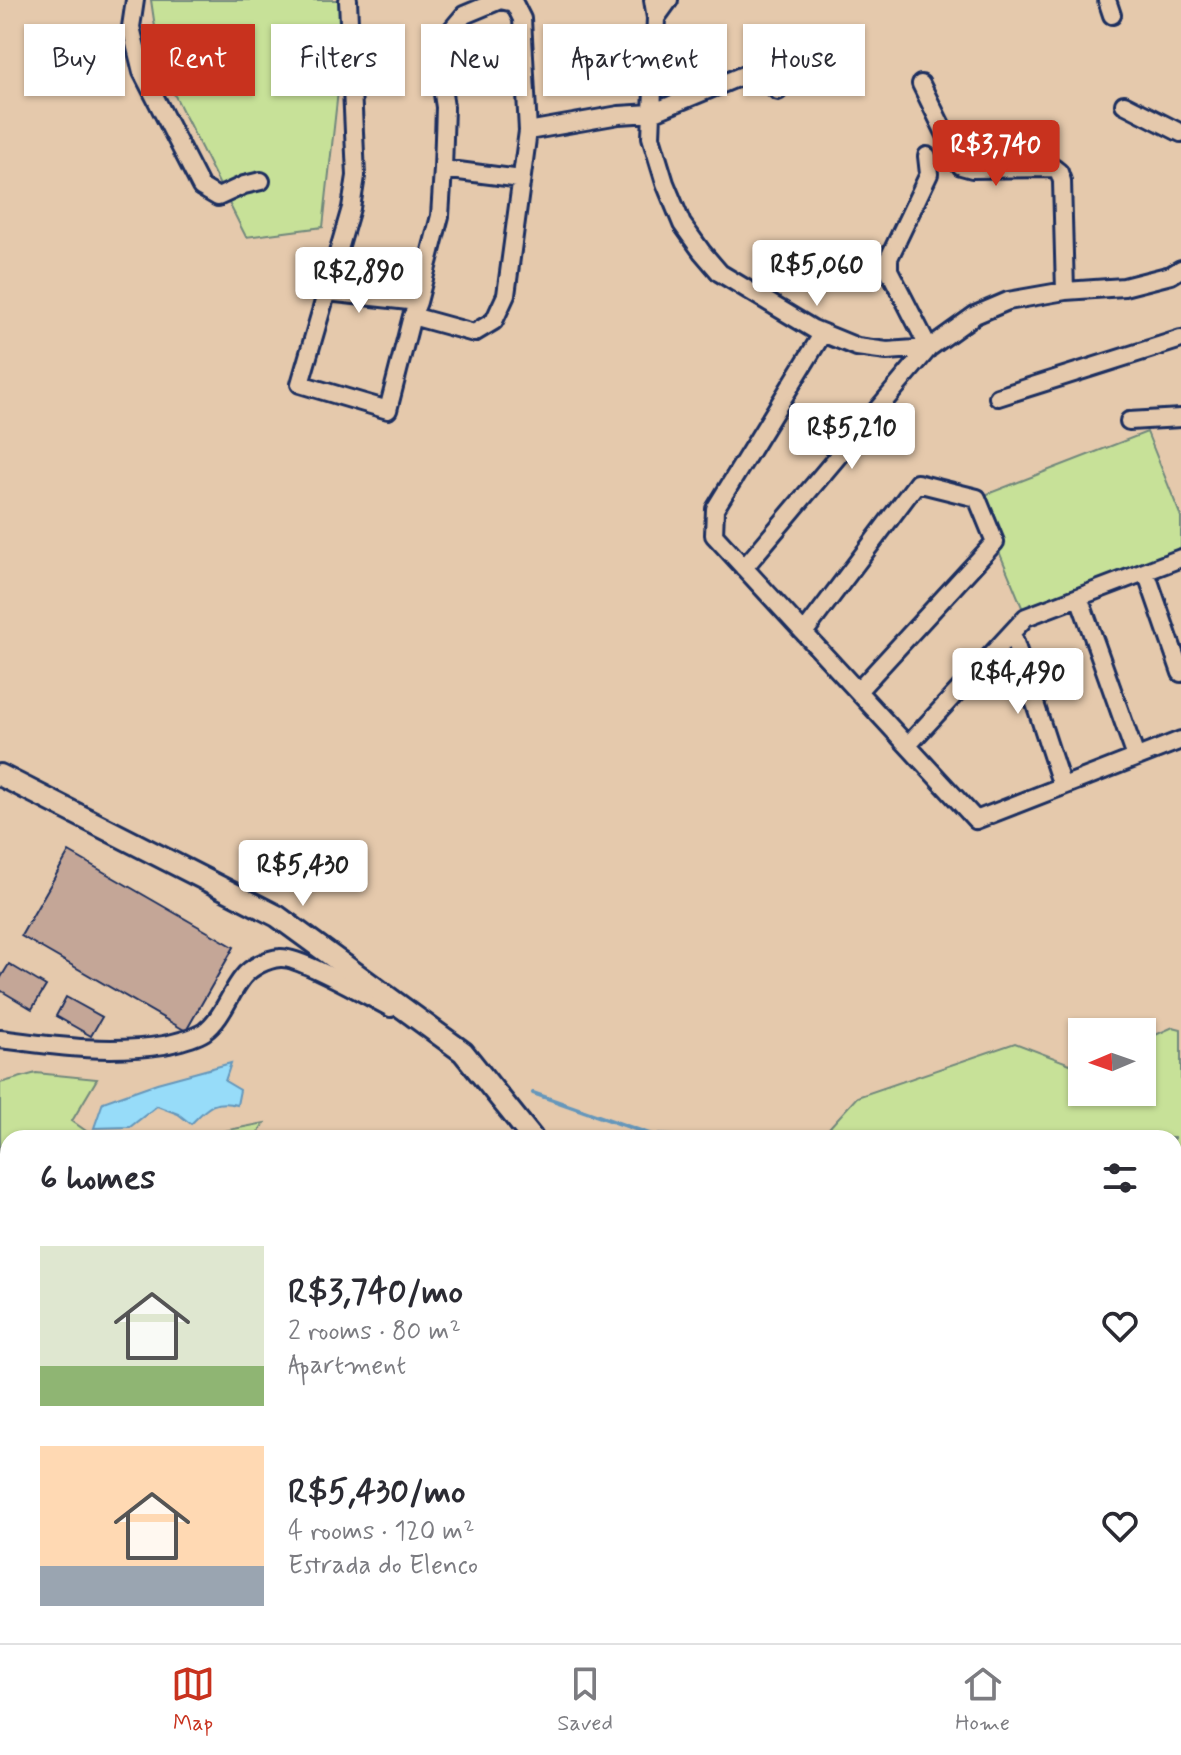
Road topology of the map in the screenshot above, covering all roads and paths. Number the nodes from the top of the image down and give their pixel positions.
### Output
1 (135, 0) edge
2 (348, 0) edge
3 (500, 0) edge
4 (653, 0) edge
5 (669, 0) edge
6 (461, 8) edge
7 (656, 18) junction
8 (743, 75) edge
9 (921, 84) dead end
10 (1124, 104) dead end
11 (652, 113) junction
12 (528, 131) junction
13 (1181, 133) edge
14 (927, 156) dead end
15 (443, 169) junction
16 (521, 179) junction
17 (261, 181) dead end
18 (1181, 269) edge
19 (1065, 291) junction
20 (327, 292) junction
21 (415, 309) junction
22 (823, 333) junction
23 (1181, 339) edge
24 (929, 348) junction
25 (998, 397) dead end
26 (1181, 418) edge
27 (1129, 421) dead end
28 (1181, 558) edge
29 (744, 568) junction
30 (1146, 572) junction
31 (1079, 597) junction
32 (804, 633) junction
33 (1012, 633) junction
34 (1181, 673) edge
35 (858, 691) junction
36 (1181, 740) edge
37 (908, 745) junction
38 (1136, 757) junction
39 (0, 775) edge
40 (1062, 786) junction
41 (435, 1030) junction
42 (0, 1039) edge
43 (526, 1130) edge

1 - 17 street
2 - 20 street
3 - 6 street
3 - 12 street
4 - 7 street
5 - 7 street
6 - 15 street
7 - 11 street
8 - 11 street
9 - 19 street
10 - 13 street
11 - 12 street
11 - 22 street
12 - 16 street
14 - 24 street
15 - 16 street
15 - 21 street
16 - 21 street
18 - 19 street
19 - 24 street
20 - 21 street
20 - 21 street
22 - 24 street
22 - 29 street
23 - 25 street
24 - 29 street
26 - 27 street
28 - 30 street
29 - 32 street
30 - 31 street
30 - 34 street
31 - 33 street
31 - 38 street
32 - 35 street
32 - 35 street
33 - 37 street
33 - 40 street
35 - 37 street
36 - 38 street
37 - 40 street
38 - 40 street
39 - 41 street
41 - 42 street
41 - 43 street

